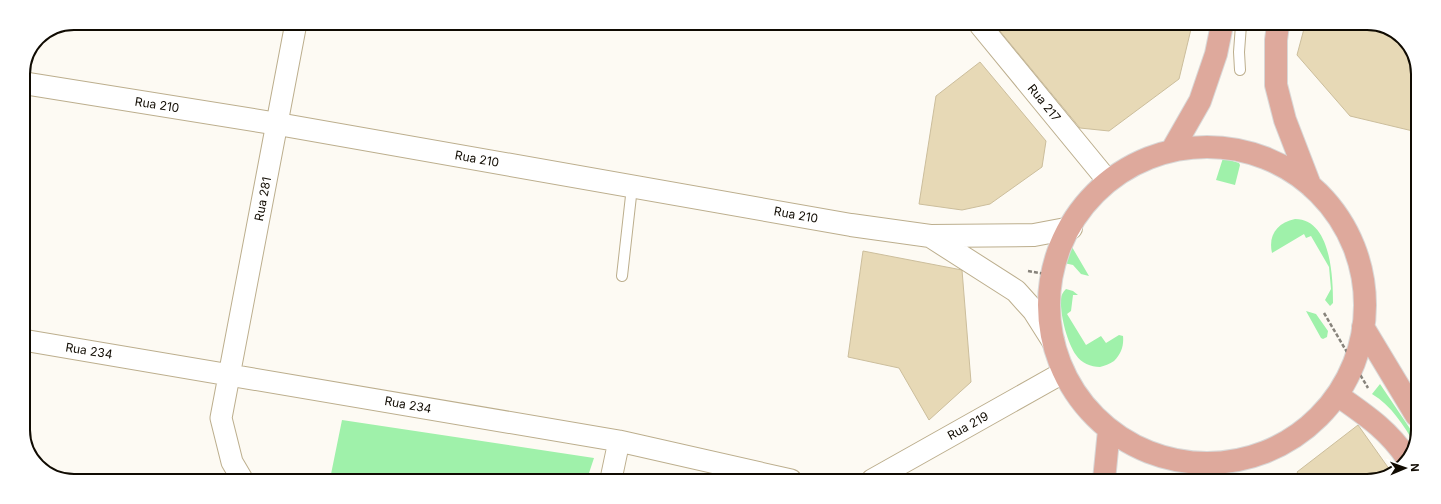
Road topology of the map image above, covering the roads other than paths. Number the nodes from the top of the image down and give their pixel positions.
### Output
1 (295, 30) edge
2 (984, 30) edge
3 (1221, 30) edge
4 (1241, 30) edge
5 (1278, 30) edge
6 (1240, 70) dead end
7 (30, 84) edge
8 (278, 124) junction
9 (1172, 150) junction
10 (1108, 181) junction
11 (1310, 185) junction
12 (632, 187) junction
13 (1071, 228) junction
14 (930, 236) junction
15 (622, 276) dead end
16 (1363, 327) junction
17 (30, 341) edge
18 (1053, 341) junction
19 (1064, 372) junction
20 (229, 374) junction
21 (1340, 397) junction
22 (1411, 407) edge
23 (1109, 430) junction
24 (619, 441) junction
25 (1400, 448) edge
26 (1216, 464) junction
27 (239, 474) edge
28 (612, 474) edge
29 (765, 474) edge
30 (883, 474) edge
31 (1105, 474) edge
32 (1206, 474) edge

1 - 8 street, Rua 281
2 - 10 street, Rua 217
3 - 9 main road
4 - 6 lane
5 - 11 main road
7 - 8 street, Rua 210
8 - 12 street, Rua 210
8 - 20 street, Rua 281
9 - 10 main road
9 - 11 main road
10 - 13 main road
11 - 16 main road
12 - 14 street, Rua 210
12 - 15 lane
13 - 14 street, Rua 210
13 - 18 main road
14 - 18 street, Rua 210
16 - 21 main road
16 - 22 main road
17 - 20 street, Rua 234
18 - 19 main road
19 - 23 main road
19 - 30 street, Rua 219
20 - 24 street, Rua 234
20 - 27 street, Rua 281
21 - 25 main road
21 - 26 main road
23 - 26 main road
23 - 31 main road
24 - 28 street
24 - 29 street, Rua 234
26 - 32 main road

